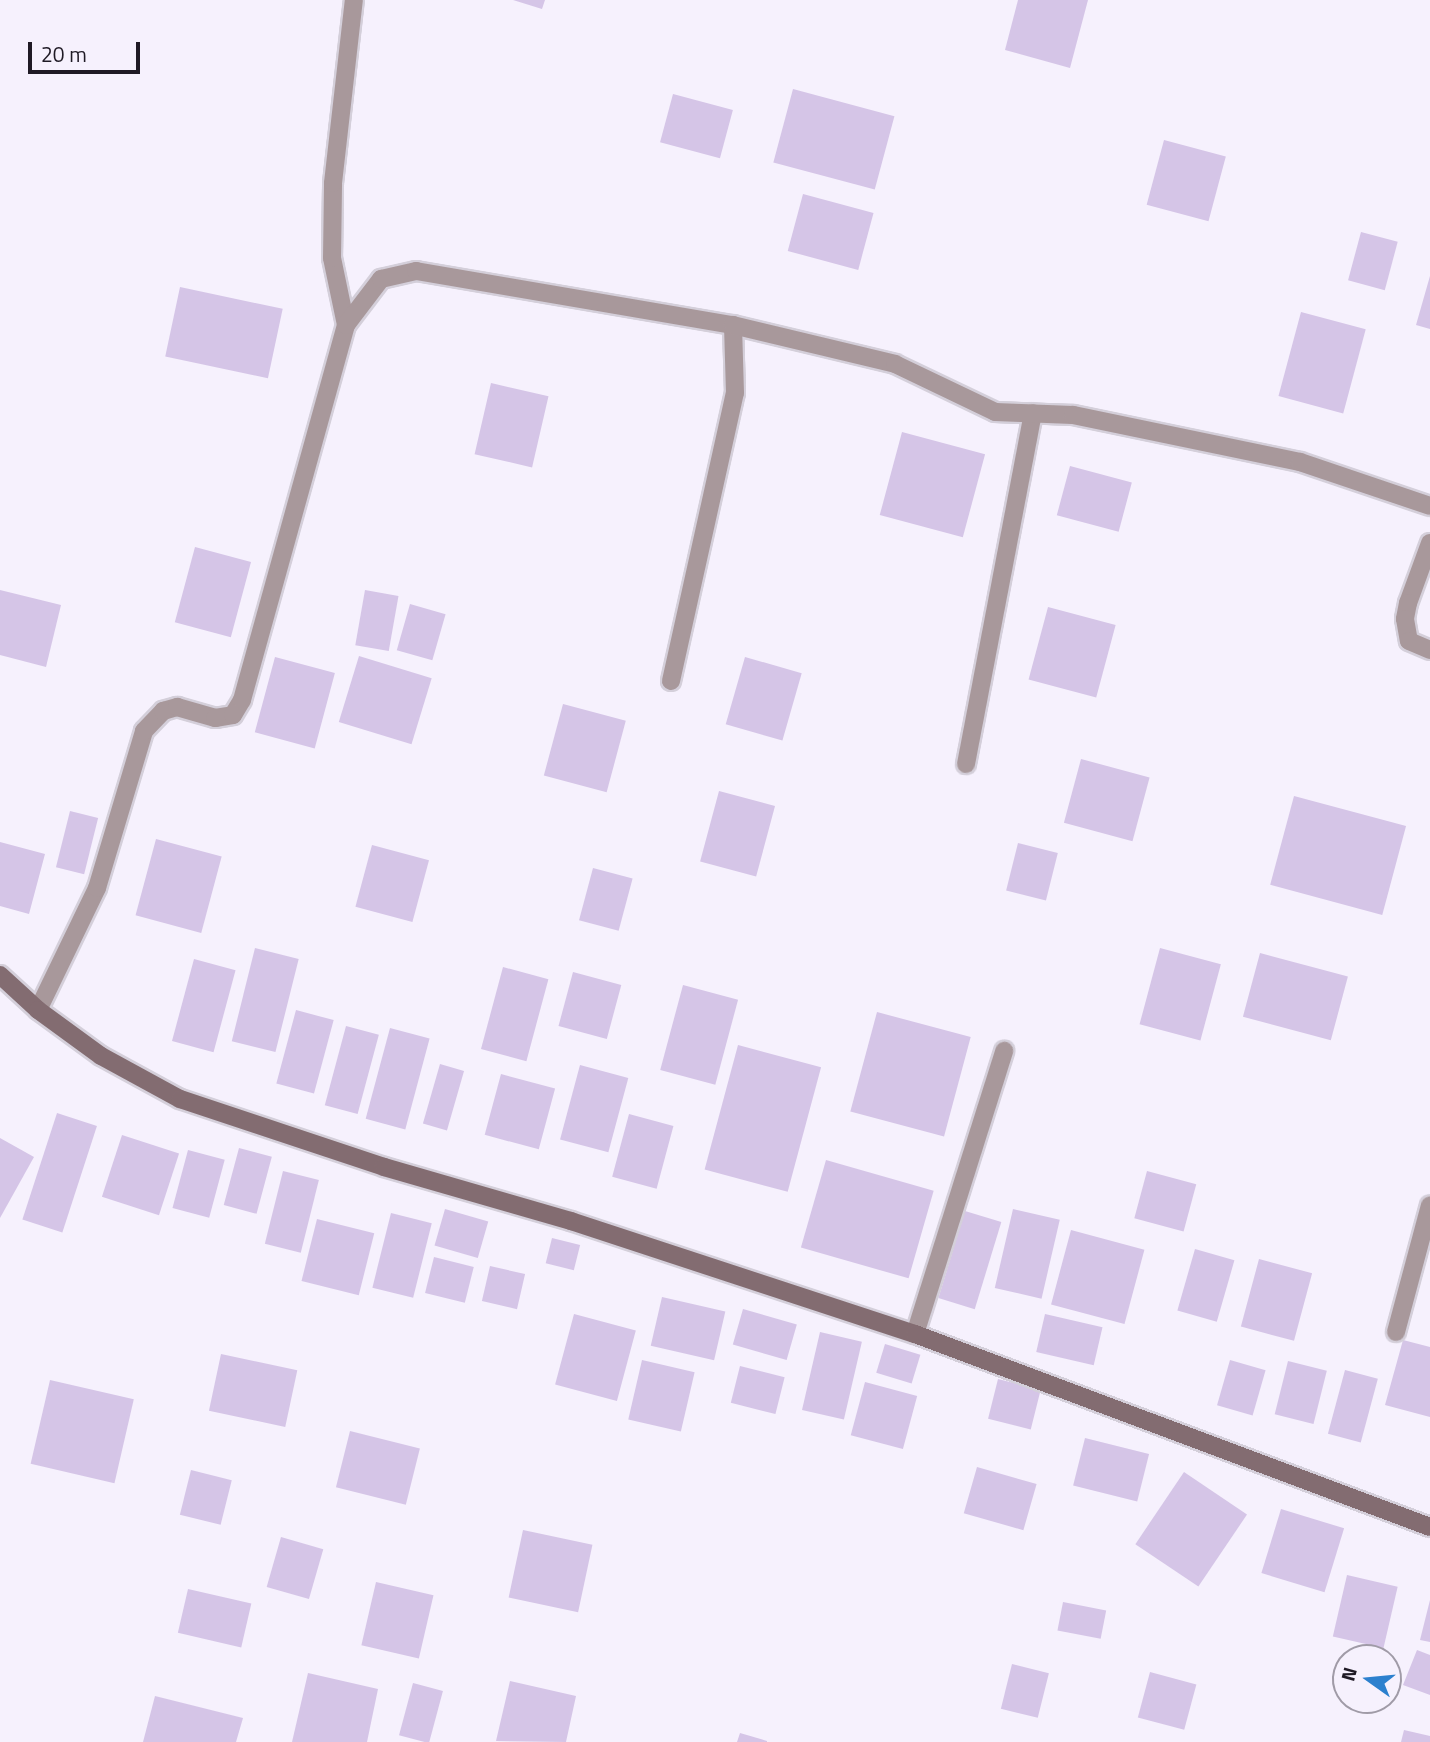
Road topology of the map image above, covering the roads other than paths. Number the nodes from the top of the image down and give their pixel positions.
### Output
1 (354, 0) edge
2 (346, 325) junction
3 (733, 325) junction
4 (1034, 413) junction
5 (1430, 506) edge
6 (1430, 543) edge
7 (1430, 650) edge
8 (671, 681) dead end
9 (967, 764) dead end
10 (0, 975) edge
11 (38, 1010) junction
12 (1004, 1051) dead end
13 (1430, 1205) edge
14 (1396, 1332) dead end
15 (915, 1334) junction
16 (1430, 1527) edge

1 - 2 street
2 - 3 street
2 - 11 street
3 - 4 street
3 - 8 street
4 - 5 street
4 - 9 street
6 - 7 street
10 - 11 main road
11 - 15 main road
12 - 15 street
13 - 14 street
15 - 16 main road

